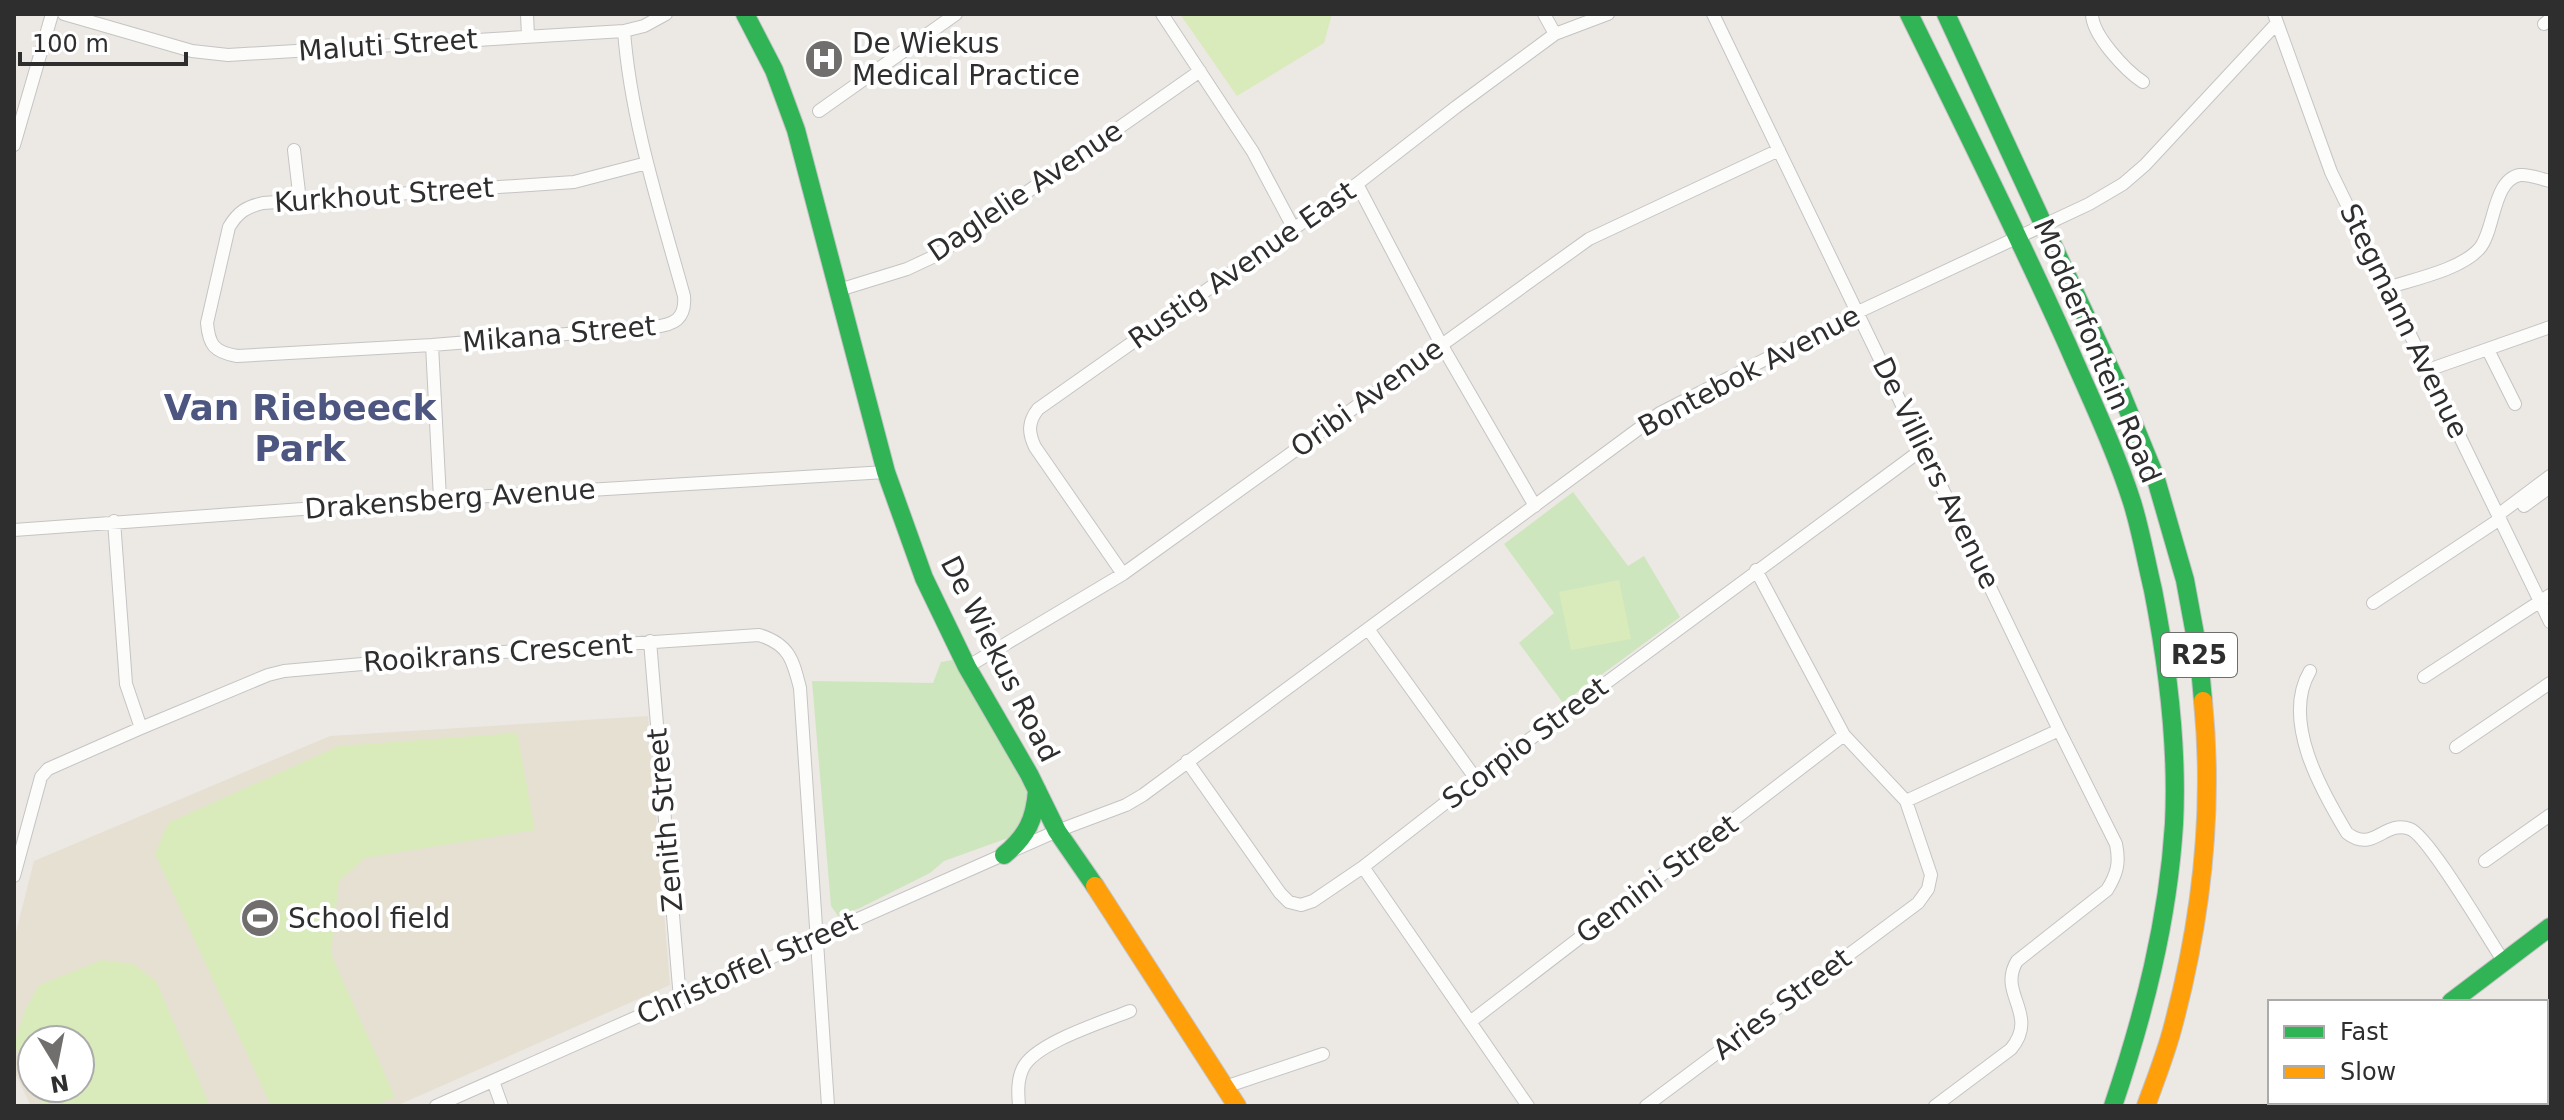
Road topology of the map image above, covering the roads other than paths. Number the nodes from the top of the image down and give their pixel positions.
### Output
1 (52, 14) edge
2 (64, 14) edge
3 (527, 14) edge
4 (666, 14) edge
5 (745, 14) edge
6 (956, 14) edge
7 (1162, 14) edge
8 (1544, 14) edge
9 (1608, 14) edge
10 (1713, 14) edge
11 (1909, 14) edge
12 (1946, 14) edge
13 (2092, 14) edge
14 (2276, 19) edge
15 (624, 31) junction
16 (1555, 34) junction
17 (528, 36) junction
18 (1200, 71) junction
19 (2143, 82) dead end
20 (819, 111) dead end
21 (15, 136) edge
22 (294, 150) dead end
23 (1779, 150) junction
24 (647, 163) junction
25 (2550, 181) edge
26 (1357, 184) junction
27 (300, 201) junction
28 (2043, 225) junction
29 (1294, 229) junction
30 (2019, 238) junction
31 (2387, 288) junction
32 (839, 290) junction
33 (1858, 312) junction
34 (2550, 327) edge
35 (1441, 344) junction
36 (432, 345) junction
37 (2488, 350) junction
38 (237, 356) joint
39 (2428, 370) junction
40 (2515, 404) dead end
41 (1924, 448) junction
42 (886, 472) junction
43 (2550, 476) edge
44 (2550, 487) edge
45 (440, 499) junction
46 (1535, 506) junction
47 (2500, 519) junction
48 (114, 521) junction
49 (14, 530) edge
50 (1756, 570) junction
51 (1123, 574) junction
52 (2545, 598) edge
53 (2373, 603) dead end
54 (2550, 622) edge
55 (1368, 629) junction
56 (650, 641) junction
57 (967, 667) junction
58 (2310, 671) dead end
59 (2424, 677) dead end
60 (2550, 683) edge
61 (141, 728) junction
62 (2059, 730) junction
63 (1844, 735) junction
64 (2456, 747) dead end
65 (1187, 761) junction
66 (1476, 779) junction
67 (1037, 790) junction
68 (1906, 801) junction
69 (2550, 815) edge
70 (1057, 831) junction
71 (1004, 855) junction
72 (2485, 861) dead end
73 (1363, 867) junction
74 (14, 876) edge
75 (2550, 927) edge
76 (818, 936) junction
77 (2504, 962) junction
78 (680, 999) junction
79 (2454, 1000) edge
80 (1130, 1011) dead end
81 (1470, 1022) junction
82 (1323, 1054) dead end
83 (493, 1081) junction
84 (1225, 1087) junction
85 (436, 1106) edge
86 (502, 1106) edge
87 (828, 1106) edge
88 (1019, 1106) edge
89 (1237, 1106) edge
90 (1528, 1106) edge
91 (1646, 1106) edge
92 (1935, 1106) edge
93 (2113, 1106) edge
94 (2146, 1106) edge

1 - 21 street
2 - 17 street, Maluti Street
3 - 17 street
4 - 15 street, Maluti Street
5 - 32 main road, De Wiekus Road
6 - 20 street
7 - 18 street
8 - 16 street
9 - 16 street, Rustig Avenue East
10 - 23 street, De Villiers Avenue
11 - 30 main road, Modderfontein Road / R25
12 - 28 main road, Modderfontein Road / R25
13 - 19 street
14 - 28 street, Bontebok Avenue
14 - 31 street, Stegmann Avenue
15 - 17 street, Maluti Street
15 - 24 street, Mikana Street
16 - 26 street, Rustig Avenue East
18 - 29 street
18 - 32 street, Daglelie Avenue
22 - 27 street
23 - 33 street, De Villiers Avenue
23 - 35 street, Oribi Avenue
24 - 27 street, Kurkhout Street
24 - 36 street, Mikana Street
25 - 31 street
26 - 29 street, Rustig Avenue East
26 - 35 street
27 - 38 street, Kurkhout Street
28 - 30 street, Bontebok Avenue
28 - 94 main road, Modderfontein Road / R25
29 - 51 street, Rustig Avenue East
30 - 33 street, Bontebok Avenue
30 - 93 main road, Modderfontein Road / R25
31 - 39 street, Stegmann Avenue
32 - 42 main road, De Wiekus Road
33 - 41 street, De Villiers Avenue
33 - 46 street, Bontebok Avenue
34 - 37 street
35 - 46 street
35 - 51 street, Oribi Avenue
36 - 38 street, Mikana Street
36 - 45 street
37 - 39 street
37 - 40 street
39 - 47 street, Stegmann Avenue
41 - 50 street, Scorpio Street
41 - 62 street, De Villiers Avenue
42 - 45 street, Drakensberg Avenue
42 - 57 main road, De Wiekus Road
43 - 47 street
44 - 47 street
45 - 48 street, Drakensberg Avenue
46 - 55 street, Bontebok Avenue
47 - 52 street, Stegmann Avenue
47 - 53 street
48 - 49 street, Drakensberg Avenue
48 - 61 street
50 - 63 street
50 - 66 street, Scorpio Street
51 - 57 street, Oribi Avenue
52 - 54 street, Stegmann Avenue
52 - 59 street
55 - 65 street, Bontebok Avenue
55 - 66 street
56 - 61 street, Rooikrans Crescent
56 - 76 street, Rooikrans Crescent
56 - 78 street, Zenith Street
57 - 67 main road, De Wiekus Road
58 - 77 street
60 - 64 street
61 - 74 street, Rooikrans Crescent
62 - 68 street
62 - 92 street, De Villiers Avenue
63 - 68 street
63 - 81 street, Gemini Street
65 - 70 street, Bontebok Avenue
65 - 73 street, Scorpio Street
66 - 73 street, Scorpio Street
67 - 70 main road, De Wiekus Road
67 - 71 main road
68 - 91 street, Aries Street
69 - 72 street
70 - 71 street, Christoffel Street
70 - 84 main road, De Wiekus Road
71 - 76 street, Christoffel Street
73 - 81 street
75 - 77 main road
76 - 78 street, Christoffel Street
76 - 87 street, Rooikrans Crescent
77 - 79 main road
78 - 83 street, Christoffel Street
80 - 88 street
81 - 90 street
82 - 84 street
83 - 85 street, Christoffel Street
83 - 86 street
84 - 89 main road, De Wiekus Road

